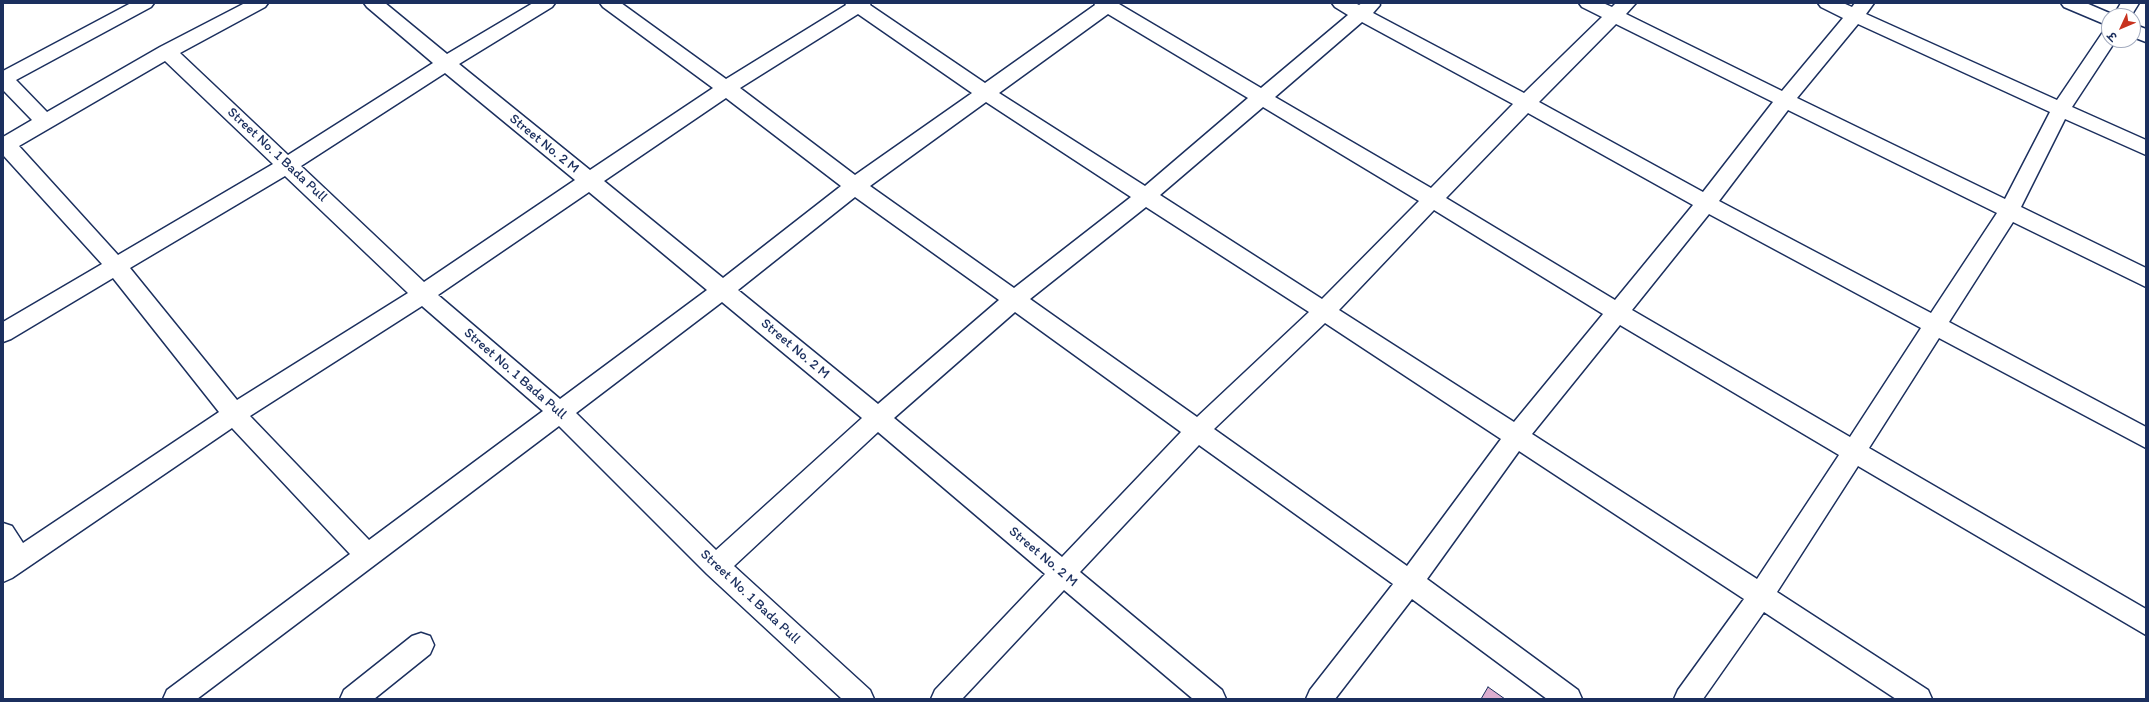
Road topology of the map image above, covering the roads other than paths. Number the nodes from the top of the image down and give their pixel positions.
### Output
1 (145, 3) edge
2 (259, 3) edge
3 (373, 3) edge
4 (546, 3) edge
5 (609, 3) edge
6 (1341, 3) edge
7 (1588, 3) edge
8 (1827, 3) edge
9 (2070, 3) edge
10 (858, 4) edge
11 (1107, 4) edge
12 (1367, 8) edge
13 (1859, 9) edge
14 (1621, 10) edge
15 (2101, 17) edge
16 (2101, 48) edge
17 (167, 52) junction
18 (445, 64) junction
19 (3, 79) edge
20 (726, 88) junction
21 (984, 92) junction
22 (1262, 99) junction
23 (1785, 100) junction
24 (1526, 103) junction
25 (2061, 109) junction
26 (45, 122) junction
27 (4, 145) edge
28 (2146, 148) edge
29 (288, 165) junction
30 (590, 181) junction
31 (855, 186) junction
32 (1146, 196) junction
33 (1432, 199) junction
34 (1706, 203) junction
35 (2009, 211) junction
36 (116, 266) junction
37 (2146, 278) edge
38 (723, 290) junction
39 (423, 294) junction
40 (1014, 300) junction
41 (1324, 311) junction
42 (1618, 313) junction
43 (1935, 324) junction
44 (3, 333) edge
45 (560, 412) junction
46 (234, 414) junction
47 (878, 418) junction
48 (1197, 432) junction
49 (1516, 437) junction
50 (2146, 438) edge
51 (1854, 451) junction
52 (3, 534) edge
53 (367, 555) junction
54 (11, 564) edge
55 (716, 566) junction
56 (1064, 574) junction
57 (1410, 582) junction
58 (1760, 597) junction
59 (2146, 623) edge
60 (421, 645) dead end
61 (176, 699) edge
62 (353, 699) edge
63 (861, 699) edge
64 (944, 699) edge
65 (1214, 699) edge
66 (1319, 699) edge
67 (1569, 699) edge
68 (1687, 699) edge
69 (1919, 699) edge

1 - 19 street
2 - 17 street
3 - 18 street, Street No. 2 M
4 - 18 street
5 - 20 street
6 - 12 street
7 - 14 street
8 - 13 street
9 - 15 street
10 - 20 street
10 - 21 street
11 - 21 street
11 - 22 street
12 - 22 street
12 - 24 street
13 - 23 street
13 - 25 street
14 - 23 street
14 - 24 street
16 - 25 street
17 - 26 street
17 - 29 street, Street No. 1 Bada Pull
18 - 29 street
18 - 30 street, Street No. 2 M
19 - 26 street
20 - 30 street
20 - 31 street
21 - 31 street
21 - 32 street
22 - 32 street
22 - 33 street
23 - 34 street
23 - 35 street
24 - 33 street
24 - 34 street
25 - 28 street
25 - 35 street
26 - 27 street
27 - 36 street
29 - 36 street
29 - 39 street, Street No. 1 Bada Pull
30 - 38 street, Street No. 2 M
30 - 39 street
31 - 38 street
31 - 40 street
32 - 40 street
32 - 41 street
33 - 41 street
33 - 42 street
34 - 42 street
34 - 43 street
35 - 37 street
35 - 43 street
36 - 44 street
36 - 46 street
38 - 45 street
38 - 47 street, Street No. 2 M
39 - 45 street, Street No. 1 Bada Pull
39 - 46 street
40 - 47 street
40 - 48 street
41 - 48 street
41 - 49 street
42 - 49 street
42 - 51 street
43 - 50 street
43 - 51 street
45 - 53 street
45 - 55 street, Street No. 1 Bada Pull
46 - 53 street
46 - 54 street
47 - 55 street
47 - 56 street, Street No. 2 M
48 - 56 street
48 - 57 street
49 - 57 street
49 - 58 street
51 - 58 street
51 - 59 street
52 - 54 street
53 - 61 street
55 - 63 street, Street No. 1 Bada Pull
56 - 64 street
56 - 65 street, Street No. 2 M
57 - 66 street
57 - 67 street
58 - 68 street
58 - 69 street
60 - 62 street

